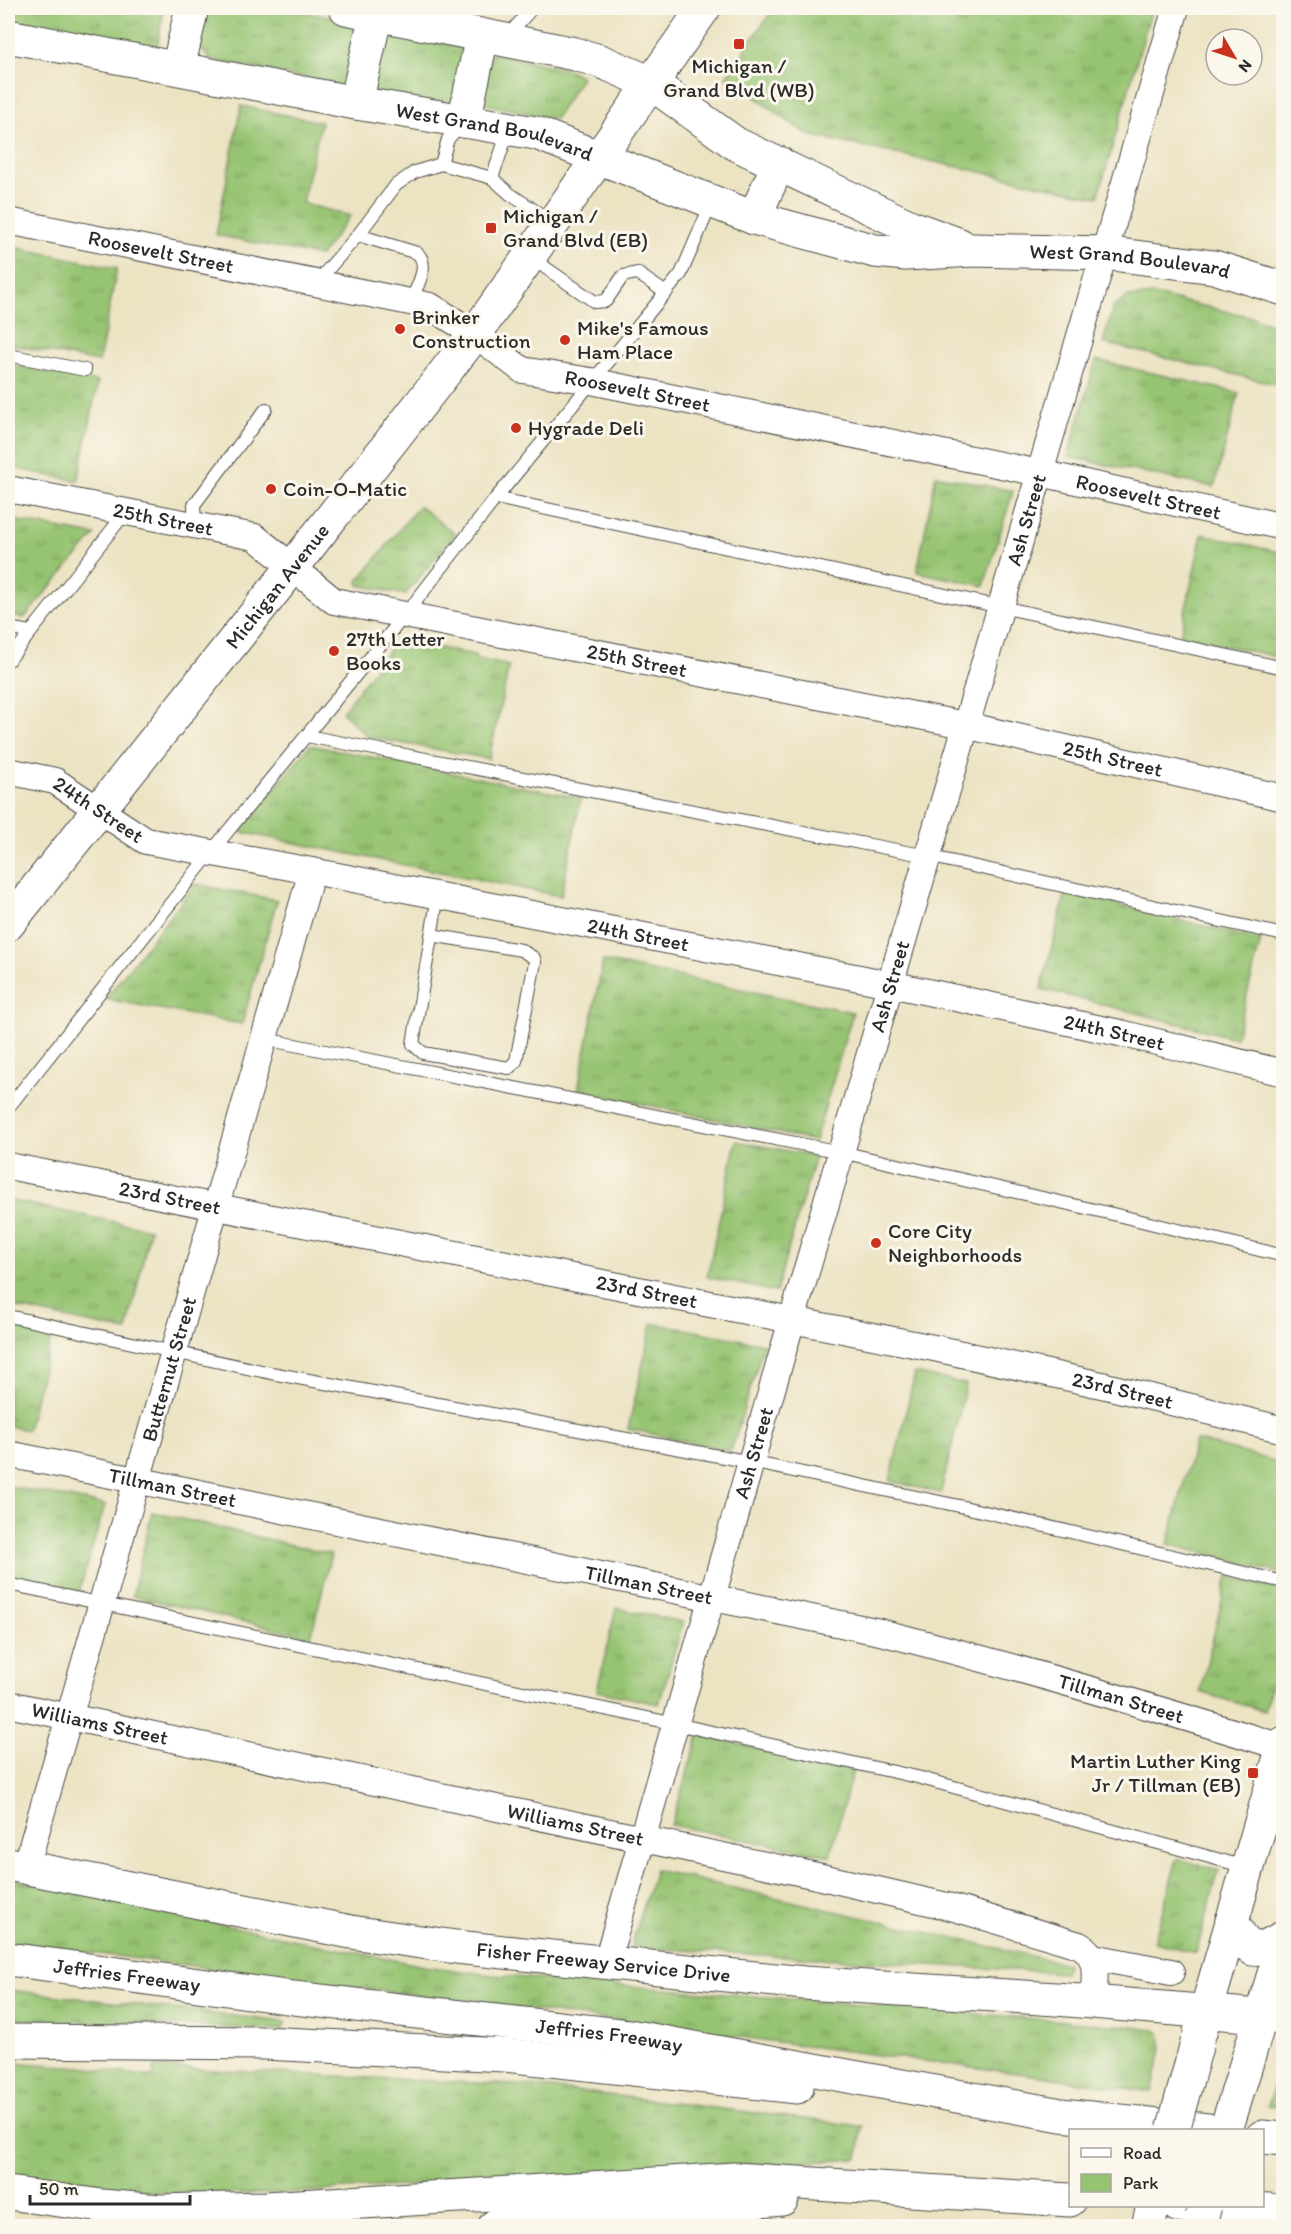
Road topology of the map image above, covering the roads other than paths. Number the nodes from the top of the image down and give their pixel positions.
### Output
1 (192, 8) edge
2 (532, 8) edge
3 (704, 8) edge
4 (1176, 8) edge
5 (361, 11) edge
6 (8, 36) edge
7 (492, 39) junction
8 (178, 68) junction
9 (651, 83) junction
10 (356, 103) junction
11 (464, 121) junction
12 (509, 128) junction
13 (599, 157) junction
14 (779, 163) junction
15 (441, 164) junction
16 (492, 178) junction
17 (712, 203) junction
18 (754, 218) junction
19 (8, 221) edge
20 (553, 222) junction
21 (358, 235) junction
22 (973, 250) junction
23 (1104, 253) junction
24 (530, 257) junction
25 (316, 283) junction
26 (1284, 289) edge
27 (666, 293) junction
28 (411, 302) junction
29 (475, 334) junction
30 (8, 355) edge
31 (85, 370) dead end
32 (591, 381) junction
33 (266, 409) dead end
34 (1040, 473) junction
35 (8, 489) edge
36 (496, 498) junction
37 (126, 512) junction
38 (195, 525) junction
39 (1284, 527) edge
40 (292, 568) junction
41 (1001, 607) junction
42 (405, 615) junction
43 (8, 628) edge
44 (30, 632) junction
45 (8, 661) edge
46 (1284, 668) edge
47 (966, 725) junction
48 (307, 736) junction
49 (8, 771) edge
50 (1284, 798) edge
51 (98, 810) junction
52 (212, 852) junction
53 (927, 856) junction
54 (312, 871) junction
55 (438, 895) junction
56 (8, 924) edge
57 (431, 935) junction
58 (1284, 935) edge
59 (890, 984) junction
60 (264, 1039) junction
61 (1284, 1073) edge
62 (8, 1108) edge
63 (841, 1152) junction
64 (8, 1166) edge
65 (216, 1206) junction
66 (1284, 1257) edge
67 (8, 1316) edge
68 (792, 1320) junction
69 (175, 1351) junction
70 (1284, 1430) edge
71 (8, 1454) edge
72 (751, 1462) junction
73 (138, 1480) junction
74 (1284, 1582) edge
75 (8, 1584) edge
76 (712, 1598) junction
77 (102, 1604) junction
78 (8, 1704) edge
79 (70, 1718) junction
80 (676, 1724) junction
81 (1283, 1745) edge
82 (642, 1839) junction
83 (16, 1866) edge
84 (1247, 1868) junction
85 (1232, 1921) junction
86 (1284, 1939) edge
87 (1093, 1956) junction
88 (8, 1959) edge
89 (606, 1964) junction
90 (1171, 1972) dead end
91 (1094, 2002) junction
92 (1206, 2011) junction
93 (1272, 2016) edge
94 (8, 2041) edge
95 (1061, 2115) junction
96 (1173, 2129) edge
97 (1198, 2129) edge
98 (1226, 2129) edge
99 (1264, 2137) edge
100 (1284, 2139) edge
101 (879, 2189) junction
102 (8, 2193) edge
103 (1069, 2200) edge
104 (1153, 2207) edge
105 (1204, 2207) edge
106 (1215, 2207) edge
107 (1284, 2213) edge
108 (495, 2226) edge
109 (1148, 2226) edge
110 (1199, 2226) edge

1 - 8 main road
2 - 7 lane
3 - 9 main road, Michigan Avenue
4 - 23 street, Ash Street
5 - 7 main road, West Grand Boulevard
5 - 10 main road
6 - 8 main road, West Grand Boulevard
7 - 9 main road, West Grand Boulevard
7 - 11 main road
8 - 10 main road, West Grand Boulevard
9 - 13 main road, Michigan Avenue
9 - 14 main road, West Grand Boulevard
10 - 11 main road, West Grand Boulevard
11 - 12 main road, West Grand Boulevard
11 - 15 lane
12 - 13 main road, West Grand Boulevard
12 - 16 lane
13 - 17 main road, West Grand Boulevard
13 - 20 main road, Michigan Avenue
14 - 18 main road
14 - 22 main road, West Grand Boulevard
15 - 16 lane
15 - 21 lane
16 - 20 lane
17 - 18 main road, West Grand Boulevard
17 - 27 lane
18 - 22 main road, West Grand Boulevard
19 - 25 street, Roosevelt Street
20 - 24 main road, Michigan Avenue
21 - 25 lane
21 - 28 lane
22 - 23 main road, West Grand Boulevard
23 - 26 main road, West Grand Boulevard
23 - 34 street, Ash Street
24 - 27 lane
24 - 29 main road, Michigan Avenue
25 - 28 street, Roosevelt Street
27 - 32 lane
28 - 29 street, Roosevelt Street
29 - 32 street, Roosevelt Street
29 - 40 main road, Michigan Avenue
30 - 31 lane
32 - 34 street, Roosevelt Street
32 - 36 lane
33 - 38 lane
34 - 39 street, Roosevelt Street
34 - 41 street, Ash Street
35 - 37 street, 25th Street
36 - 41 lane
36 - 42 lane
37 - 38 street, 25th Street
37 - 44 lane
38 - 40 street, 25th Street
40 - 42 street, 25th Street
40 - 51 main road, Michigan Avenue
41 - 46 lane
41 - 47 street, Ash Street
42 - 47 street, 25th Street
42 - 48 lane
43 - 44 lane
44 - 45 lane
47 - 50 street, 25th Street
47 - 53 street, Ash Street
48 - 52 lane
48 - 53 lane
49 - 51 street, 24th Street
51 - 52 street, 24th Street
51 - 56 main road, Michigan Avenue
52 - 54 street, 24th Street
52 - 62 lane
53 - 58 lane
53 - 59 street, Ash Street
54 - 55 street, 24th Street
54 - 60 street, Butternut Street
55 - 57 lane
55 - 59 street, 24th Street
57 - 57 lane
59 - 61 street, 24th Street
59 - 63 street, Ash Street
60 - 63 lane
60 - 65 street, Butternut Street
63 - 66 lane
63 - 68 street, Ash Street
64 - 65 street, 23rd Street
65 - 68 street, 23rd Street
65 - 69 street, Butternut Street
67 - 69 lane
68 - 70 street, 23rd Street
68 - 72 street, Ash Street
69 - 72 lane
69 - 73 street, Butternut Street
71 - 73 street, Tillman Street
72 - 74 lane
72 - 76 street, Ash Street
73 - 76 street, Tillman Street
73 - 77 street, Butternut Street
75 - 77 lane
76 - 80 street, Ash Street
76 - 81 street, Tillman Street
77 - 79 street, Butternut Street
77 - 80 lane
78 - 79 street, Williams Street
79 - 82 street, Williams Street
79 - 83 street, Butternut Street
80 - 82 street, Ash Street
80 - 84 lane
81 - 84 main road
82 - 87 street, Williams Street
82 - 89 street, Ash Street
83 - 89 main road, Fisher Freeway Service Drive
84 - 85 main road
85 - 86 main road
85 - 92 main road
86 - 93 main road
87 - 90 street, Williams Street
87 - 91 street
88 - 95 main road, Jeffries Freeway
89 - 91 main road, Fisher Freeway Service Drive
91 - 92 main road, Fisher Freeway Service Drive
92 - 93 main road
92 - 96 main road, bridge
93 - 98 main road
94 - 95 main road
95 - 97 main road, Jeffries Freeway
99 - 100 main road
101 - 102 main road
101 - 103 main road
101 - 108 main road
104 - 109 main road
105 - 110 main road, bridge
106 - 107 main road

